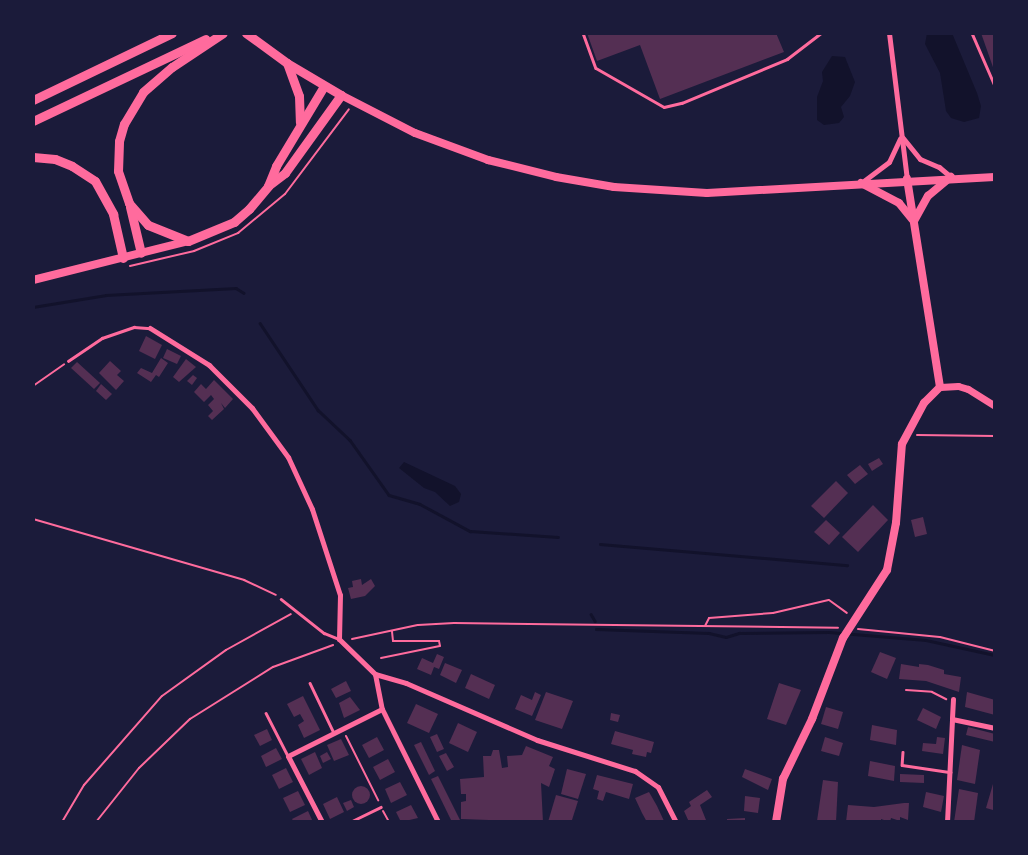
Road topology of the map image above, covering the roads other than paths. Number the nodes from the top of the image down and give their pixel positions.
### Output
1 (173, 33) edge
2 (221, 33) edge
3 (246, 33) edge
4 (583, 33) edge
5 (821, 33) edge
6 (889, 33) edge
7 (972, 33) edge
8 (283, 60) junction
9 (324, 86) junction
10 (995, 86) edge
11 (341, 95) junction
12 (33, 100) edge
13 (33, 121) edge
14 (300, 123) junction
15 (901, 135) junction
16 (33, 157) edge
17 (951, 177) junction
18 (995, 177) edge
19 (908, 179) junction
20 (861, 183) junction
21 (268, 186) junction
22 (129, 203) junction
23 (914, 222) junction
24 (188, 241) junction
25 (141, 253) junction
26 (123, 258) junction
27 (33, 280) edge
28 (150, 328) joint
29 (68, 361) road end
30 (940, 387) junction
31 (995, 407) edge
32 (281, 599) road end
33 (340, 641) junction
34 (375, 674) junction
35 (310, 683) dead end
36 (953, 701) road end
37 (382, 709) junction
38 (266, 713) dead end
39 (952, 719) junction
40 (995, 729) edge
41 (334, 733) junction
42 (902, 752) dead end
43 (288, 756) junction
44 (950, 772) junction
45 (381, 807) road end
46 (322, 822) edge
47 (350, 822) edge
48 (438, 822) edge
49 (676, 822) edge
50 (776, 822) edge
51 (947, 822) edge

1 - 12 main road
2 - 13 main road
2 - 22 main road
3 - 8 main road
4 - 5 lane
6 - 15 street
7 - 10 lane
8 - 9 main road
8 - 14 main road
9 - 11 main road
9 - 14 main road
11 - 20 main road
11 - 21 main road
14 - 21 main road
15 - 17 street
15 - 19 street
15 - 20 street
16 - 26 main road
17 - 18 main road
17 - 19 main road
17 - 23 main road
19 - 20 main road
19 - 23 main road
20 - 23 main road
21 - 24 main road
22 - 24 main road
22 - 25 main road
23 - 30 main road
24 - 25 main road
25 - 26 main road
26 - 27 main road
28 - 29 lane
28 - 33 street
30 - 31 street
30 - 50 main road
32 - 33 lane
33 - 34 street
34 - 37 street
34 - 49 street
35 - 41 lane
36 - 39 street
37 - 41 street
37 - 48 street
38 - 43 lane
39 - 40 street
39 - 44 street
41 - 43 street
42 - 44 lane
43 - 46 street
44 - 51 street
45 - 47 lane

